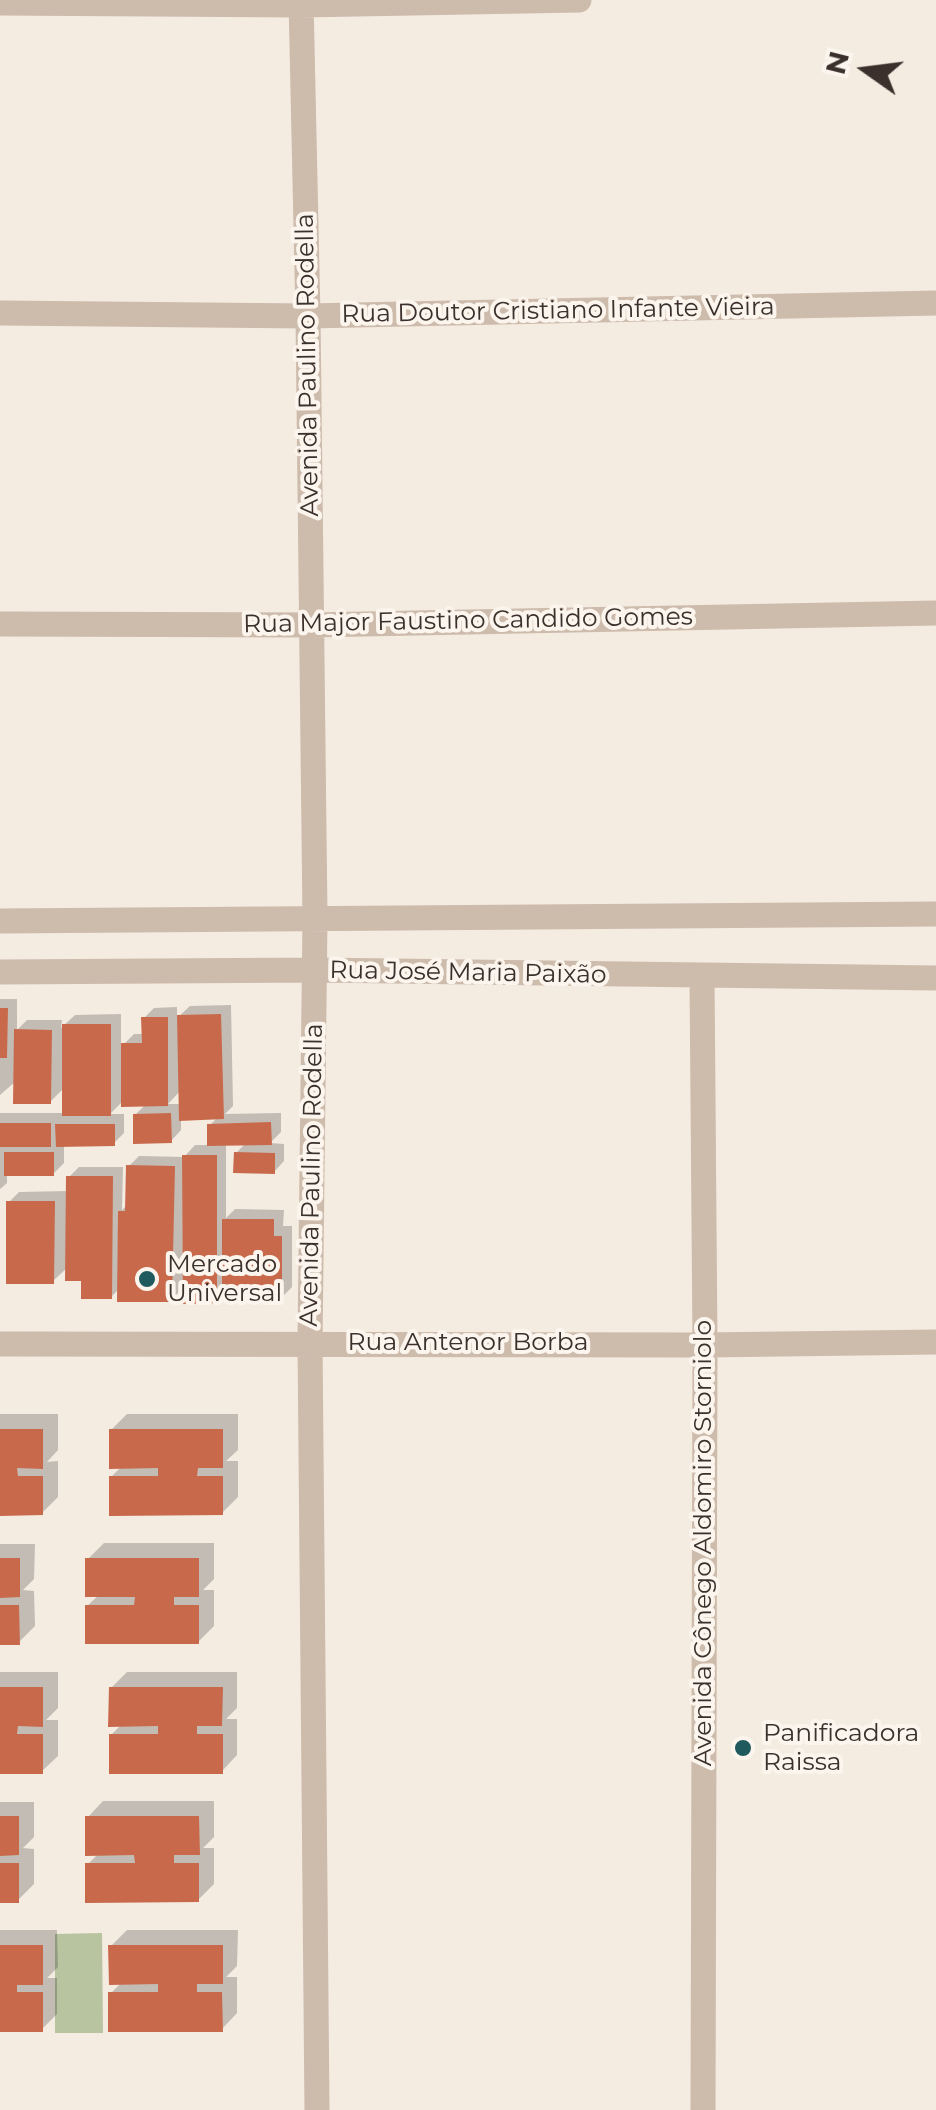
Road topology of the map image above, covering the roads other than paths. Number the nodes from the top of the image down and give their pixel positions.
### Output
1 (579, 0) edge
2 (300, 2) edge
3 (0, 3) edge
4 (936, 303) edge
5 (0, 313) edge
6 (308, 316) junction
7 (936, 612) edge
8 (0, 624) edge
9 (312, 625) junction
10 (936, 914) edge
11 (316, 918) junction
12 (0, 921) edge
13 (315, 970) junction
14 (0, 972) edge
15 (702, 977) junction
16 (936, 978) edge
17 (310, 1342) junction
18 (936, 1342) edge
19 (0, 1344) edge
20 (705, 1344) junction
21 (316, 2110) edge
22 (702, 2110) edge

1 - 2 street
2 - 3 street
2 - 6 street, Avenida Paulino Rodella
4 - 6 street, Rua Doutor Cristiano Infante Vieira
5 - 6 street, Rua Doutor Cristiano Infante Vieira
6 - 9 street, Avenida Paulino Rodella
7 - 9 street, Rua Major Faustino Candido Gomes
8 - 9 street, Rua Major Faustino Candido Gomes
9 - 11 street, Avenida Paulino Rodella
10 - 11 street
11 - 12 street
11 - 13 street, Avenida Paulino Rodella
13 - 14 street, Rua José Maria Paixão
13 - 15 street, Rua José Maria Paixão
13 - 17 street, Avenida Paulino Rodella
15 - 16 street, Rua José Maria Paixão
15 - 20 street, Avenida Cônego Aldomiro Storniolo
17 - 19 street, Rua Antenor Borba
17 - 20 street, Rua Antenor Borba
17 - 21 street, Avenida Paulino Rodella
18 - 20 street, Rua Antenor Borba
20 - 22 street, Avenida Cônego Aldomiro Storniolo

